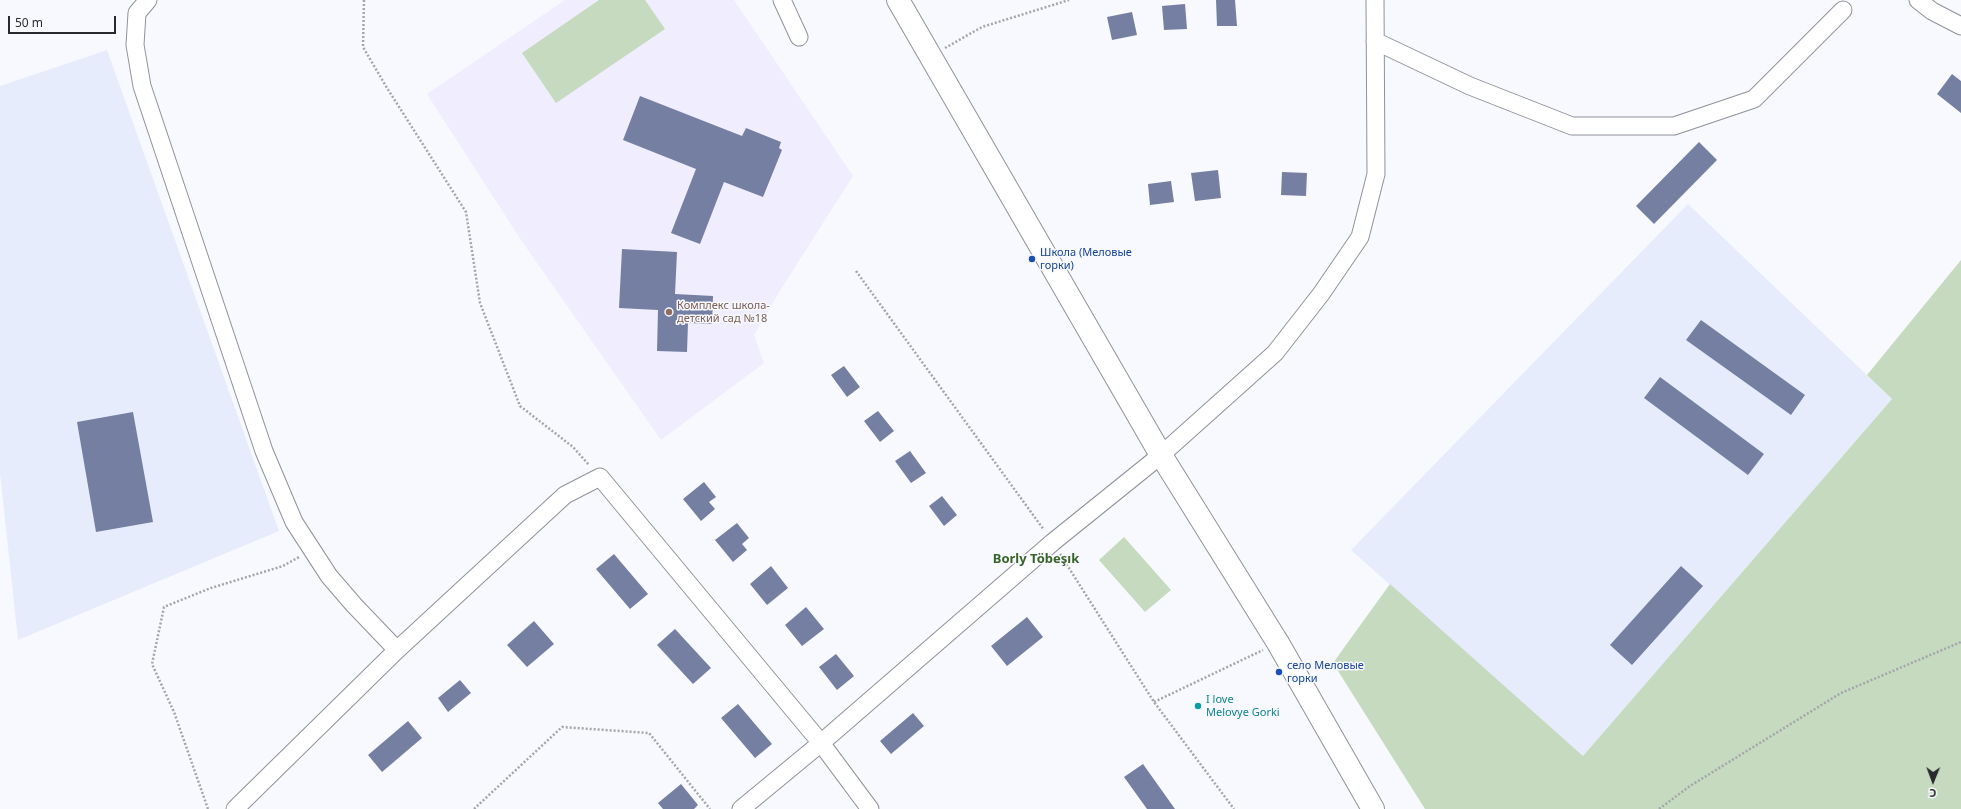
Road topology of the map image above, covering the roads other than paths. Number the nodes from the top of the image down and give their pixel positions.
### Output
1 (148, 0) edge
2 (782, 0) edge
3 (898, 0) edge
4 (1375, 0) edge
5 (1918, 0) edge
6 (1843, 10) dead end
7 (1961, 26) edge
8 (799, 37) dead end
9 (1375, 41) junction
10 (1162, 455) junction
11 (397, 650) junction
12 (821, 743) junction
13 (235, 809) edge
14 (741, 809) edge
15 (870, 809) edge
16 (1373, 809) edge

1 - 11 street
2 - 8 street
3 - 10 street
4 - 9 street
5 - 7 street
6 - 9 street
9 - 10 street
10 - 12 street
10 - 16 street
11 - 12 street
11 - 13 street
12 - 14 street
12 - 15 street

